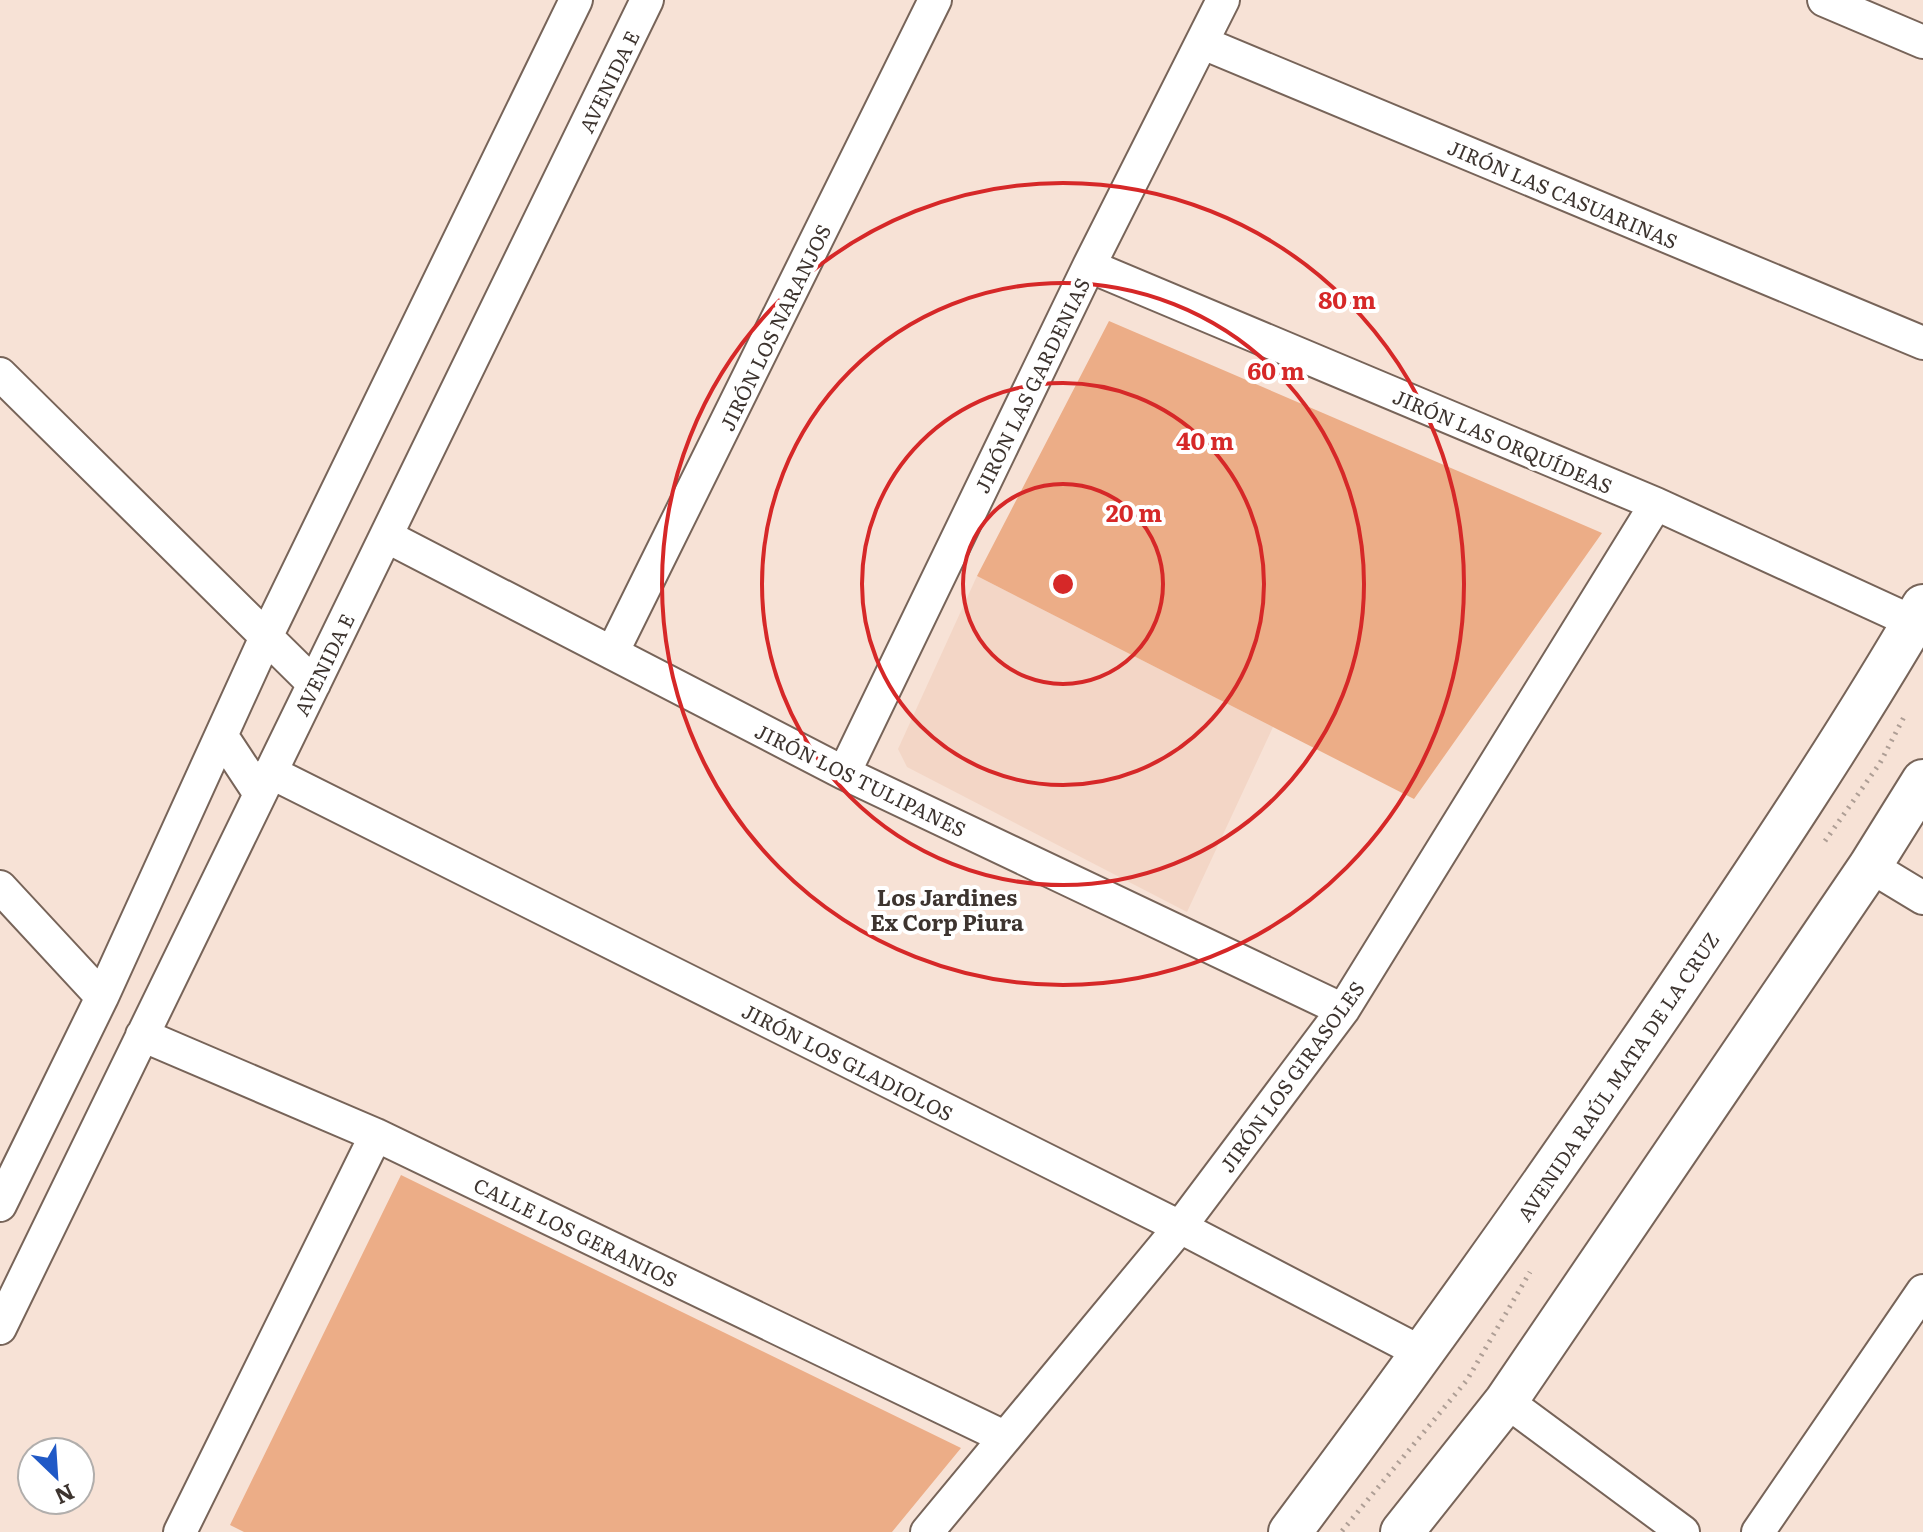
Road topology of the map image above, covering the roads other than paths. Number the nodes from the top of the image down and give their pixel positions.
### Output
1 (576, 0) edge
2 (647, 0) edge
3 (935, 0) edge
4 (1223, 0) edge
5 (1824, 0) edge
6 (1923, 42) edge
7 (1203, 43) junction
8 (1089, 266) junction
9 (1923, 343) edge
10 (0, 374) edge
11 (1656, 504) junction
12 (386, 536) junction
13 (1918, 614) edge
14 (266, 637) junction
15 (612, 653) junction
16 (314, 684) junction
17 (215, 749) junction
18 (844, 773) junction
19 (1923, 781) edge
20 (265, 783) junction
21 (1870, 866) junction
22 (0, 887) edge
23 (1923, 898) edge
24 (102, 997) junction
25 (1343, 1010) junction
26 (142, 1035) junction
27 (376, 1135) junction
28 (0, 1205) edge
29 (1180, 1227) junction
30 (1923, 1291) edge
31 (0, 1328) edge
32 (1424, 1354) junction
33 (1506, 1401) junction
34 (1004, 1437) junction
35 (180, 1532) edge
36 (927, 1532) edge
37 (1290, 1532) edge
38 (1402, 1532) edge
39 (1683, 1532) edge
40 (1758, 1532) edge

1 - 14 street
2 - 12 street, AVENIDA E
3 - 15 street, JIRÓN LOS NARANJOS
4 - 7 street, JIRÓN LAS GARDENIAS
5 - 6 street
7 - 8 street, JIRÓN LAS GARDENIAS
7 - 9 street, JIRÓN LAS CASUARINAS
8 - 11 street, JIRÓN LAS ORQUÍDEAS
8 - 18 street, JIRÓN LAS GARDENIAS
10 - 14 street
11 - 13 street, JIRÓN LAS ORQUÍDEAS
11 - 25 street, JIRÓN LOS GIRASOLES
12 - 15 street, JIRÓN LOS TULIPANES
12 - 16 street, AVENIDA E
13 - 32 main road, AVENIDA RAÚL MATA DE LA CRUZ
14 - 16 street
14 - 17 street
15 - 18 street, JIRÓN LOS TULIPANES
16 - 20 street, AVENIDA E
17 - 20 street
17 - 24 street
18 - 25 street, JIRÓN LOS TULIPANES
19 - 21 main road
20 - 26 street, AVENIDA E
20 - 29 street, JIRÓN LOS GLADIOLOS
21 - 23 street
21 - 33 main road
22 - 24 street
24 - 28 street
25 - 29 street, JIRÓN LOS GIRASOLES
26 - 27 street, CALLE LOS GERANIOS
26 - 31 street, AVENIDA E
27 - 34 street, CALLE LOS GERANIOS
27 - 35 street
29 - 32 street, JIRÓN LOS GLADIOLOS
29 - 34 street, JIRÓN LOS GIRASOLES
30 - 40 street
32 - 37 main road, AVENIDA RAÚL MATA DE LA CRUZ
33 - 38 main road
33 - 39 street
34 - 36 street, JIRÓN LOS GIRASOLES

